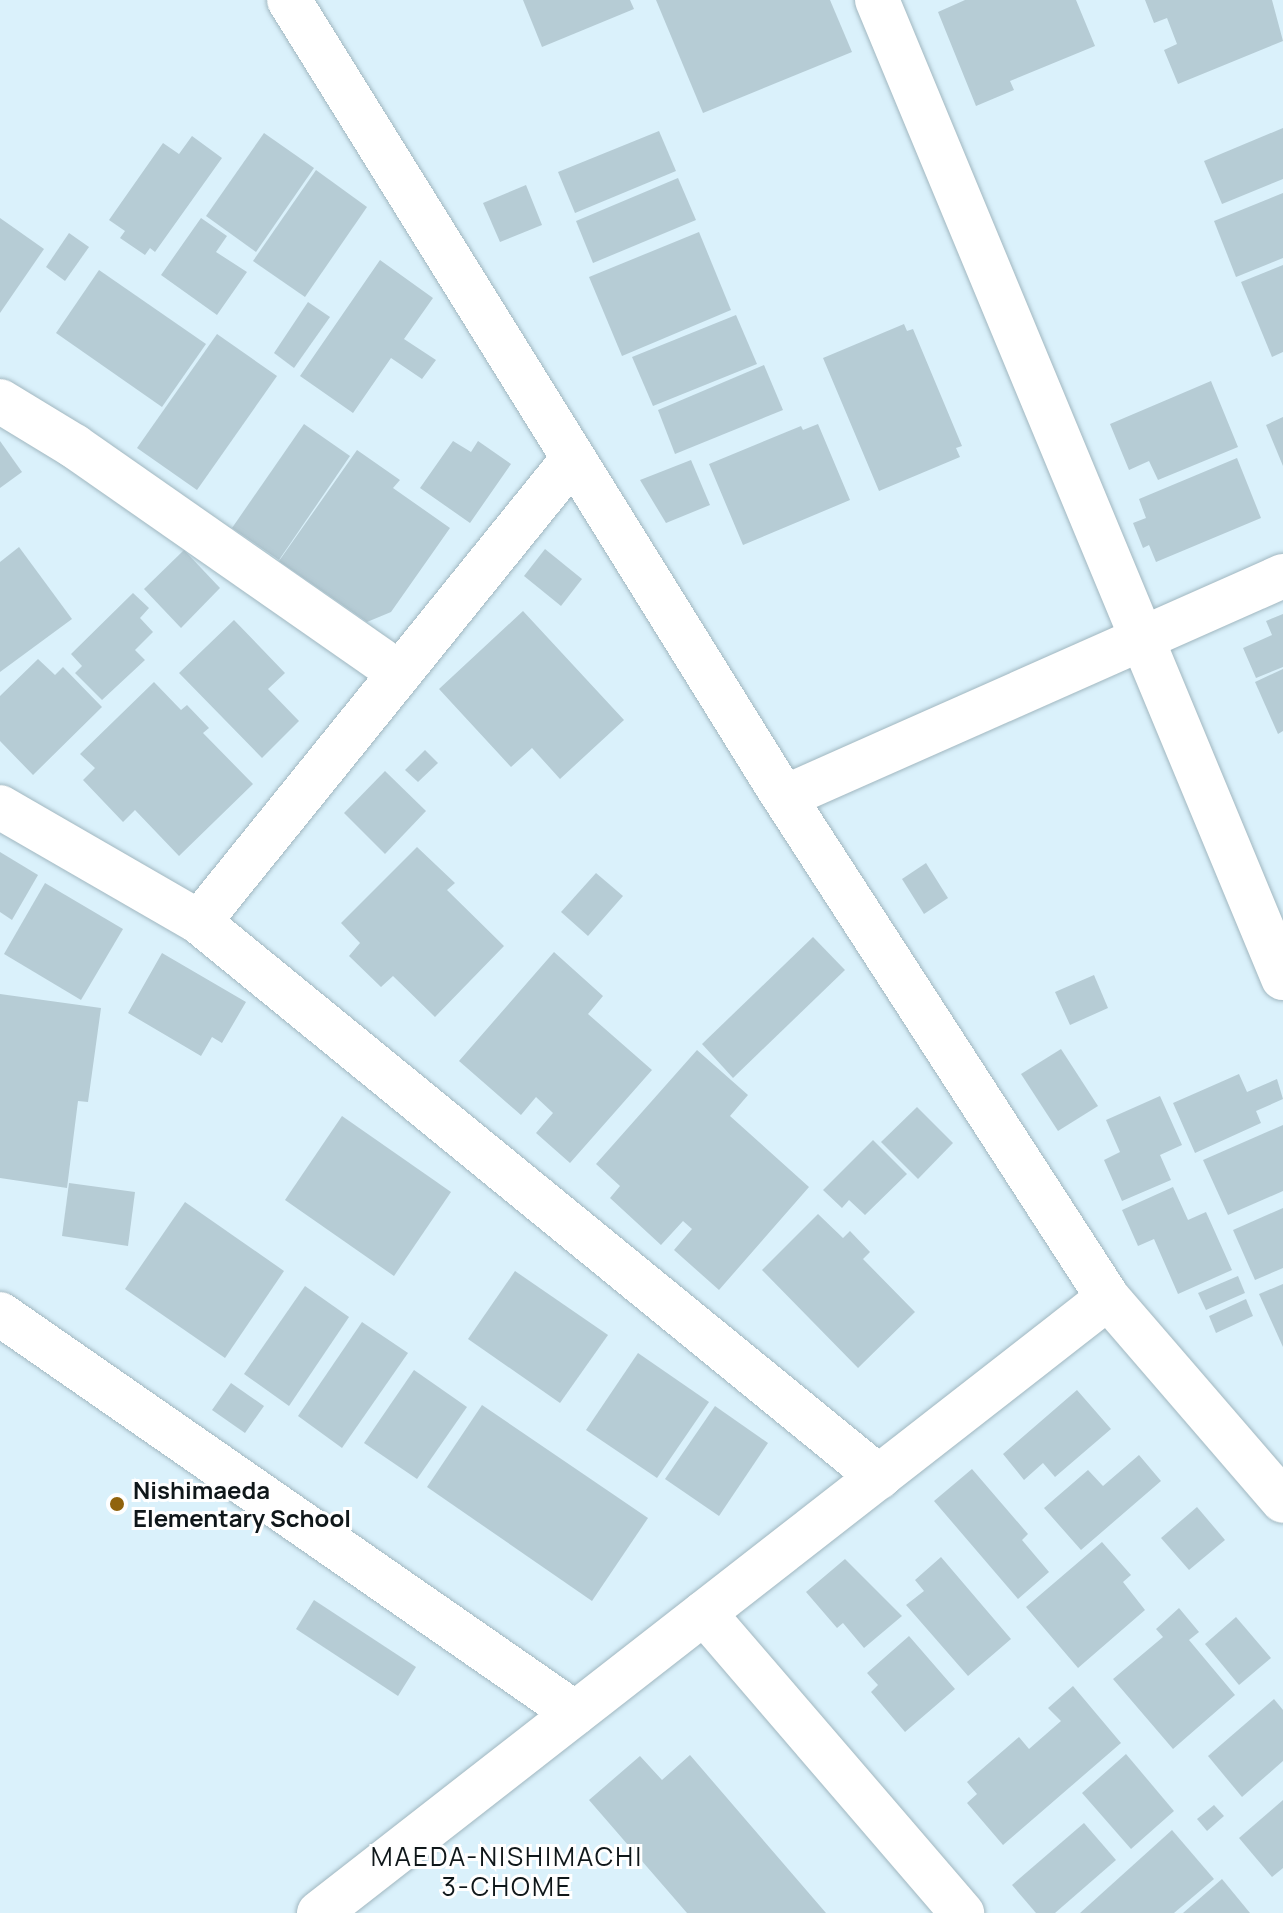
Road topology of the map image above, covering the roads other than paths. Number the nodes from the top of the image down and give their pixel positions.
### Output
1 (289, 0) edge
2 (877, 0) edge
3 (0, 401) edge
4 (572, 460) junction
5 (1283, 576) edge
6 (1141, 639) junction
7 (400, 673) junction
8 (785, 797) junction
9 (0, 807) edge
10 (199, 922) junction
11 (1283, 978) edge
12 (1108, 1298) junction
13 (0, 1314) edge
14 (879, 1477) junction
15 (1283, 1501) edge
16 (704, 1613) junction
17 (575, 1713) junction
18 (319, 1913) edge
19 (962, 1913) edge

1 - 4 street
2 - 6 street
3 - 7 street
4 - 7 street
4 - 8 street
5 - 6 street
6 - 8 street
6 - 11 street
7 - 10 street
8 - 12 street
9 - 10 street
10 - 14 street
12 - 14 street
12 - 15 street
13 - 17 street
14 - 16 street
16 - 17 street
16 - 19 street
17 - 18 street

